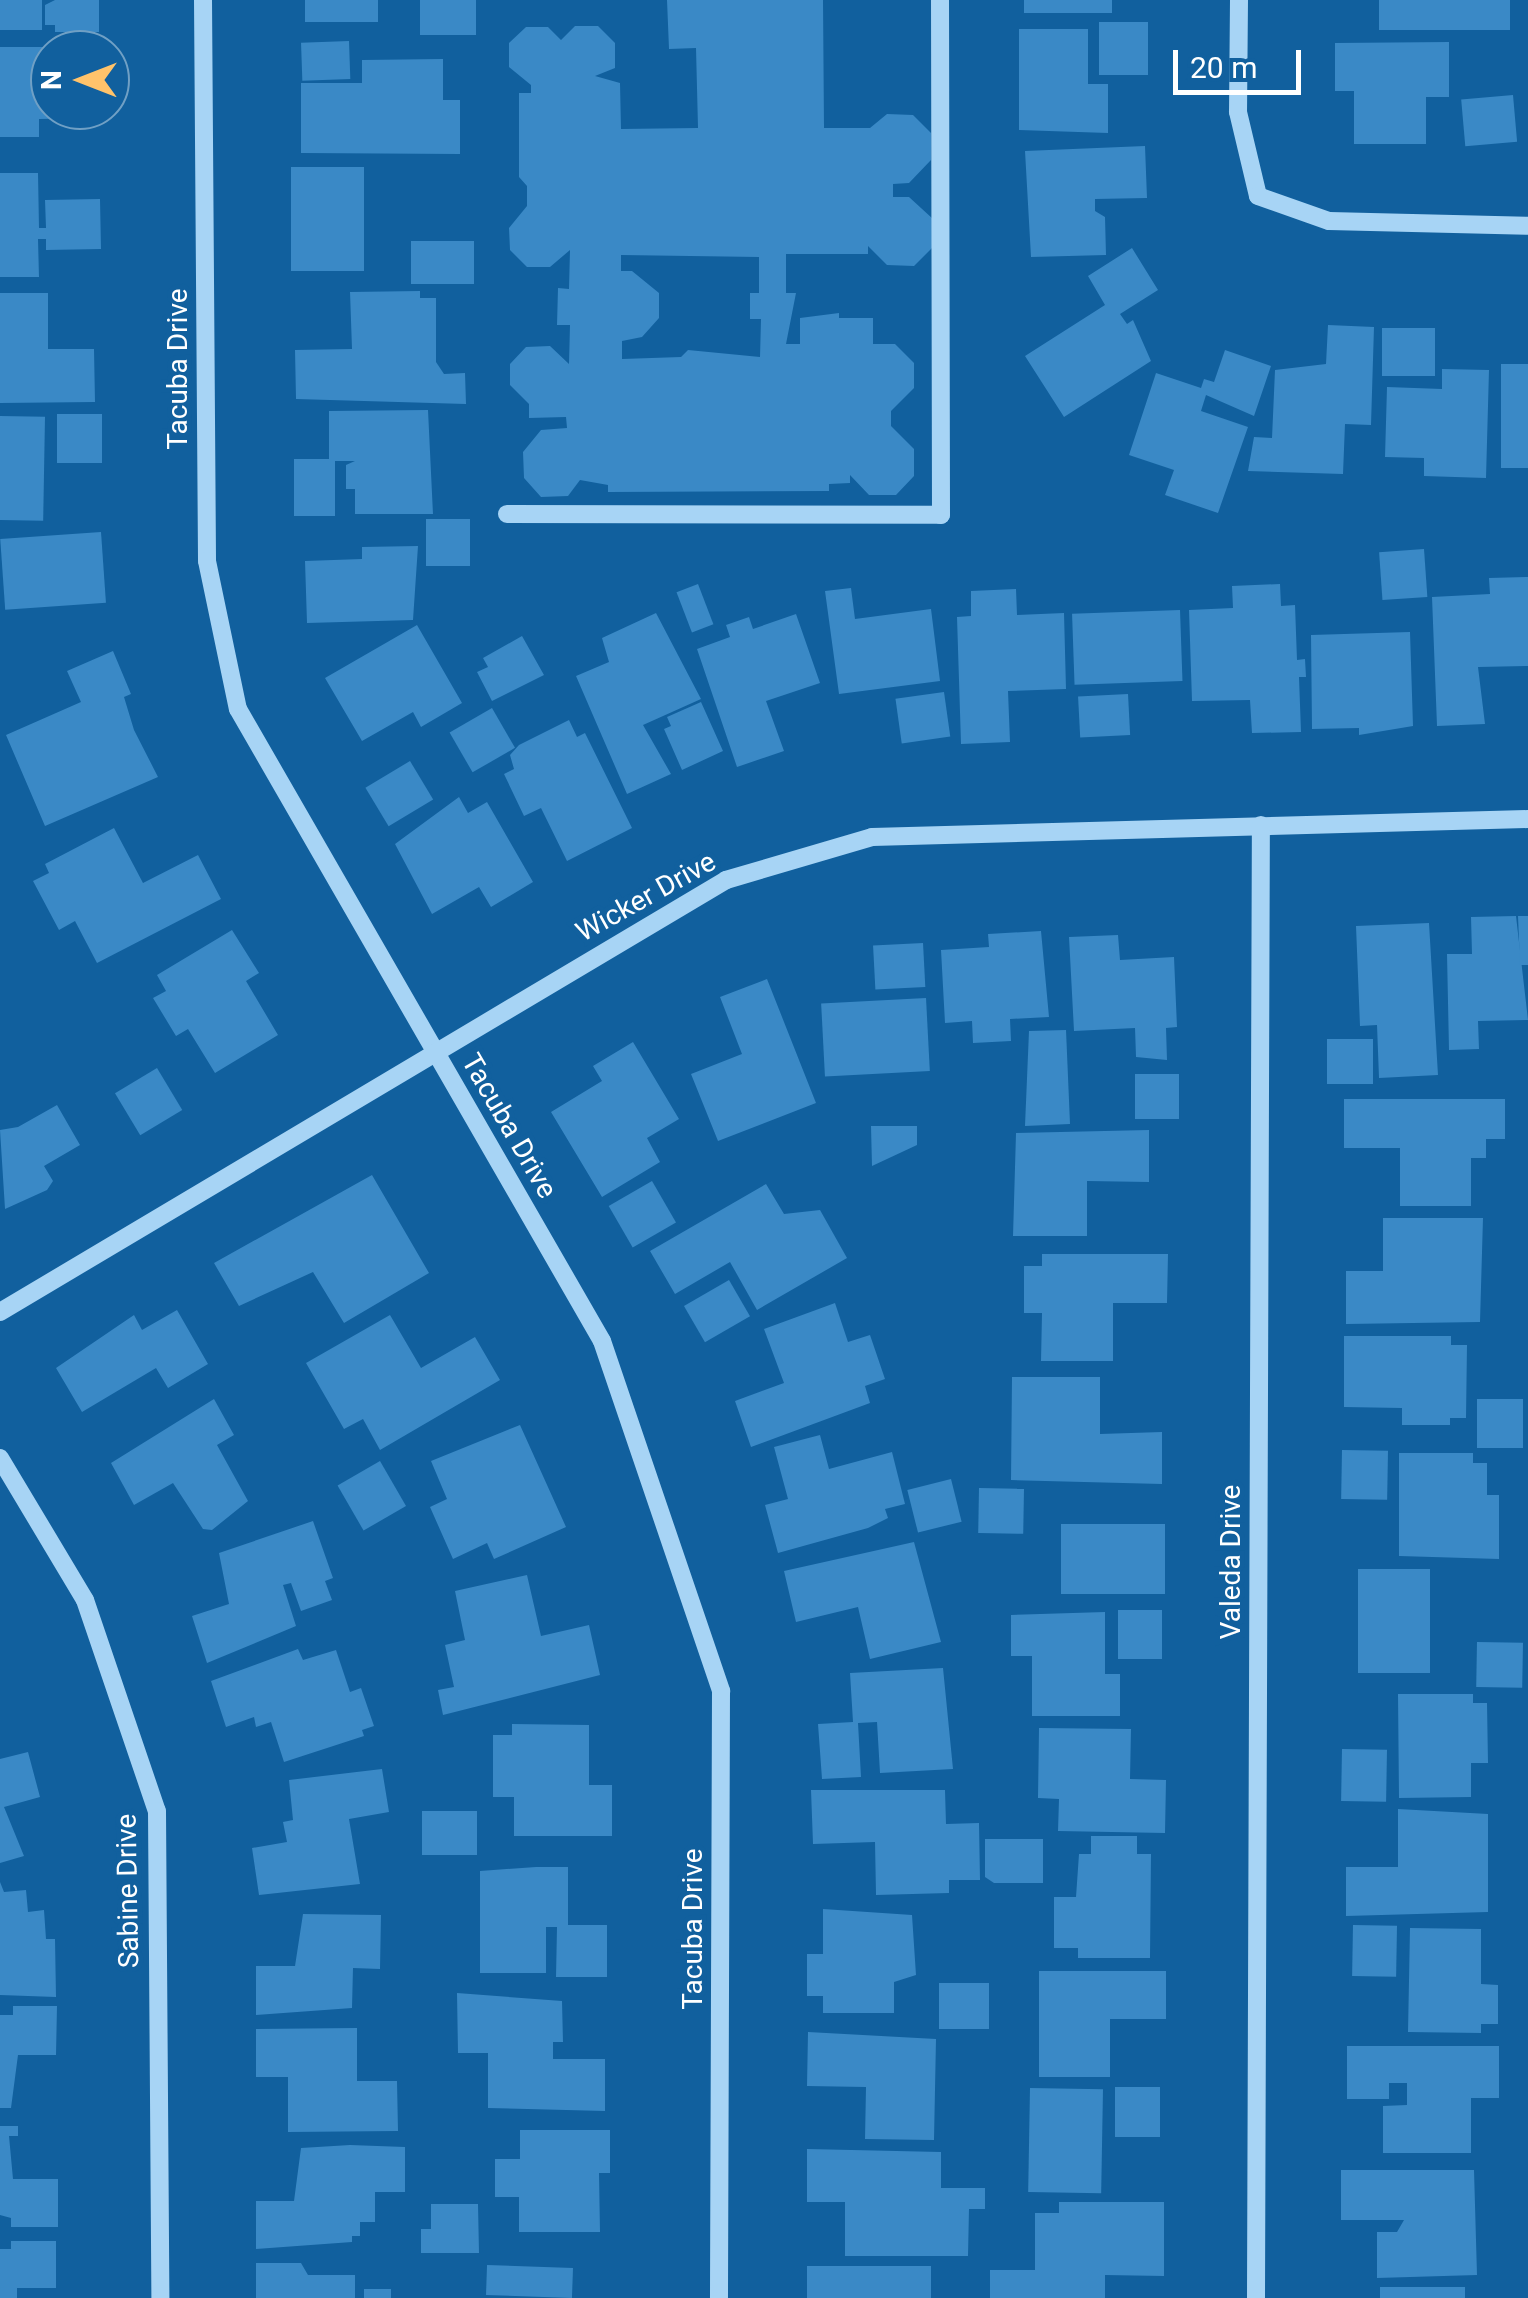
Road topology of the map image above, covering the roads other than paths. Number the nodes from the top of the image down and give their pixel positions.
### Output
1 (203, 0) edge
2 (940, 0) edge
3 (1239, 0) edge
4 (1528, 226) edge
5 (506, 514) dead end
6 (1528, 819) edge
7 (1261, 825) junction
8 (434, 1052) junction
9 (0, 1312) edge
10 (0, 1458) edge
11 (160, 2298) edge
12 (719, 2298) edge
13 (1256, 2298) edge

1 - 8 street, Tacuba Drive
2 - 5 street
3 - 4 street
6 - 7 street, Wicker Drive
7 - 8 street, Wicker Drive
7 - 13 street, Valeda Drive
8 - 9 street, Wicker Drive
8 - 12 street, Tacuba Drive
10 - 11 street, Sabine Drive

